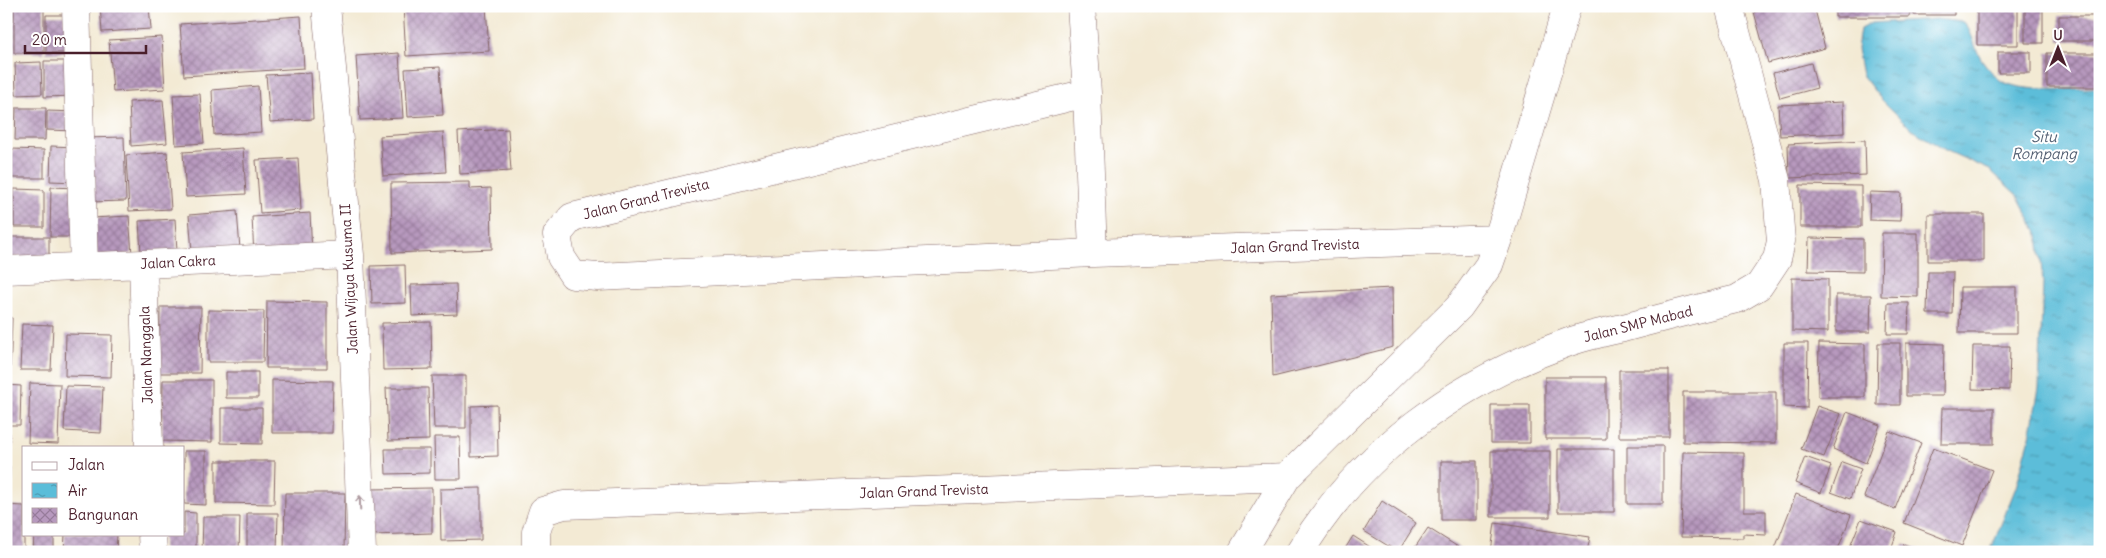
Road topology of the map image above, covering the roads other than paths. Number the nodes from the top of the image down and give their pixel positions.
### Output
1 (76, 6) edge
2 (326, 6) edge
3 (1081, 6) edge
4 (1567, 6) edge
5 (1729, 6) edge
6 (1087, 93) junction
7 (1498, 239) junction
8 (1093, 253) junction
9 (350, 255) junction
10 (143, 264) junction
11 (84, 266) junction
12 (6, 270) edge
13 (150, 446) edge
14 (1287, 477) junction
15 (152, 536) edge
16 (153, 552) edge
17 (362, 552) edge
18 (536, 552) edge
19 (1242, 552) edge
20 (1300, 552) edge

1 - 11 street
2 - 9 street, Jalan Wijaya Kusuma II
3 - 6 street
4 - 7 street
5 - 20 street, Jalan SMP Mabad
6 - 8 street
6 - 8 street, Jalan Grand Trevista
7 - 8 street, Jalan Grand Trevista
7 - 14 street
9 - 10 street, Jalan Cakra
17 -> 9 street, Jalan Wijaya Kusuma II
10 - 11 street, Jalan Cakra
10 - 13 street, Jalan Nanggala
11 - 12 street, Jalan Cakra
14 - 18 street, Jalan Grand Trevista
14 - 19 street
15 - 16 street

